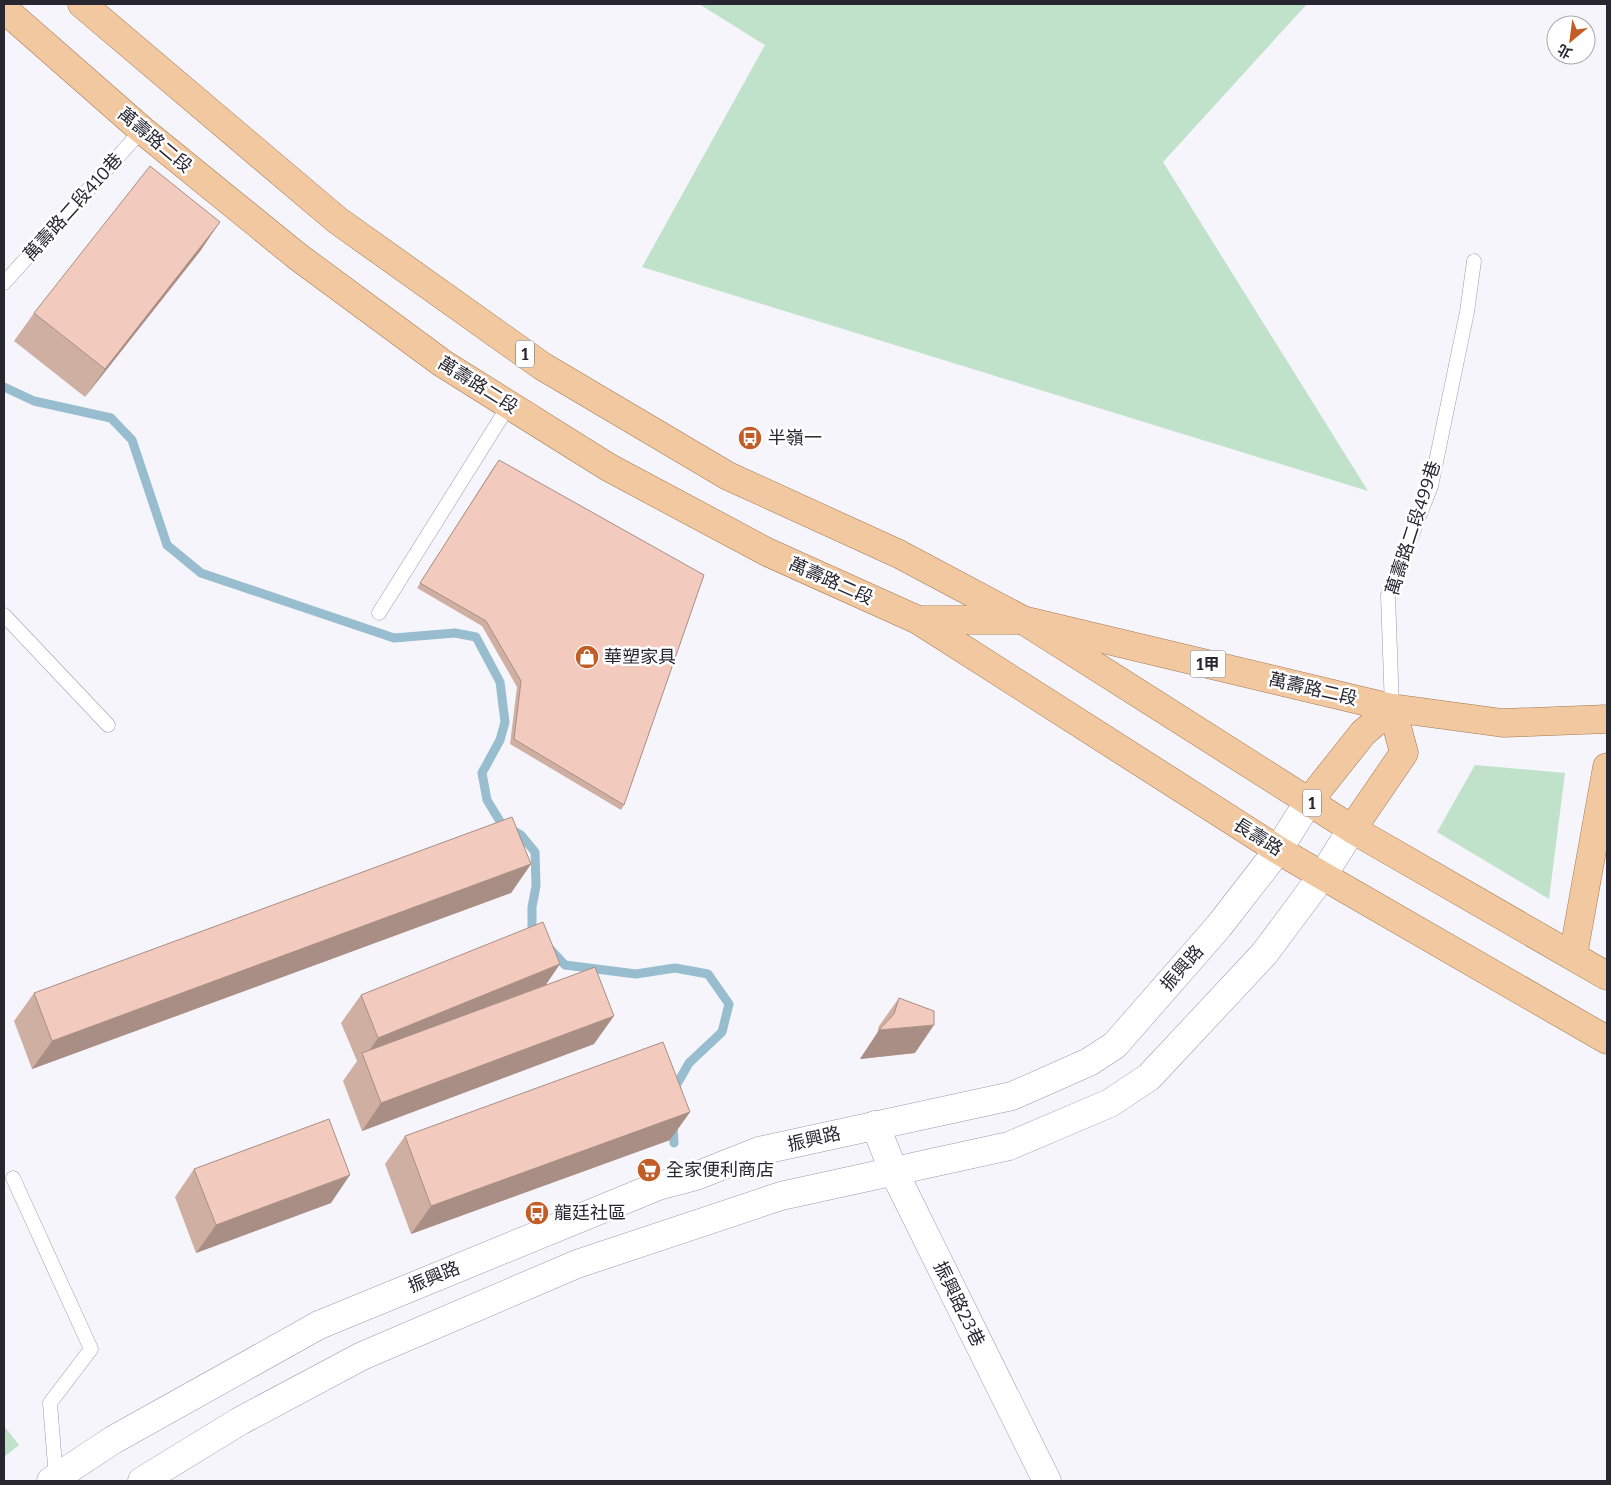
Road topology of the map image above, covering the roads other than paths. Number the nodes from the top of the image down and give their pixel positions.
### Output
1 (82, 4) edge
2 (4, 10) edge
3 (142, 130) junction
4 (1474, 261) dead end
5 (4, 284) edge
6 (509, 405) junction
7 (378, 612) dead end
8 (4, 615) edge
9 (918, 620) junction
10 (1023, 620) junction
11 (1392, 708) junction
12 (1607, 719) edge
13 (108, 725) dead end
14 (1607, 768) edge
15 (1309, 801) junction
16 (1352, 828) junction
17 (1278, 850) junction
18 (1323, 875) junction
19 (1573, 956) junction
20 (1607, 976) edge
21 (1607, 1040) edge
22 (875, 1125) junction
23 (894, 1172) junction
24 (13, 1178) dead end
25 (53, 1480) edge
26 (142, 1481) edge
27 (1047, 1481) edge

1 - 10 main road, 萬壽路二段 / 1
2 - 3 main road, 萬壽路二段
3 - 5 lane, 萬壽路二段410巷
3 - 6 main road, 萬壽路二段
4 - 11 lane, 萬壽路二段499巷
6 - 7 lane
6 - 9 main road, 萬壽路二段
8 - 13 lane
9 - 10 main road, 萬壽路二段 / 1甲
9 - 17 main road, 長壽路
10 - 11 main road, 萬壽路二段 / 1甲
10 - 15 main road, 1
11 - 12 main road, 萬壽路二段 / 1甲
11 - 15 main road
11 - 16 main road
14 - 19 main road
15 - 16 main road, 1
15 - 17 street, 振興路
16 - 18 street
16 - 19 main road, 1
17 - 18 main road, 長壽路
17 - 22 street, 振興路
18 - 21 main road, 長壽路
18 - 23 street
19 - 20 main road, 1
22 - 23 street, 振興路23巷
22 - 25 street, 振興路
23 - 26 street
23 - 27 street, 振興路23巷
24 - 25 lane

